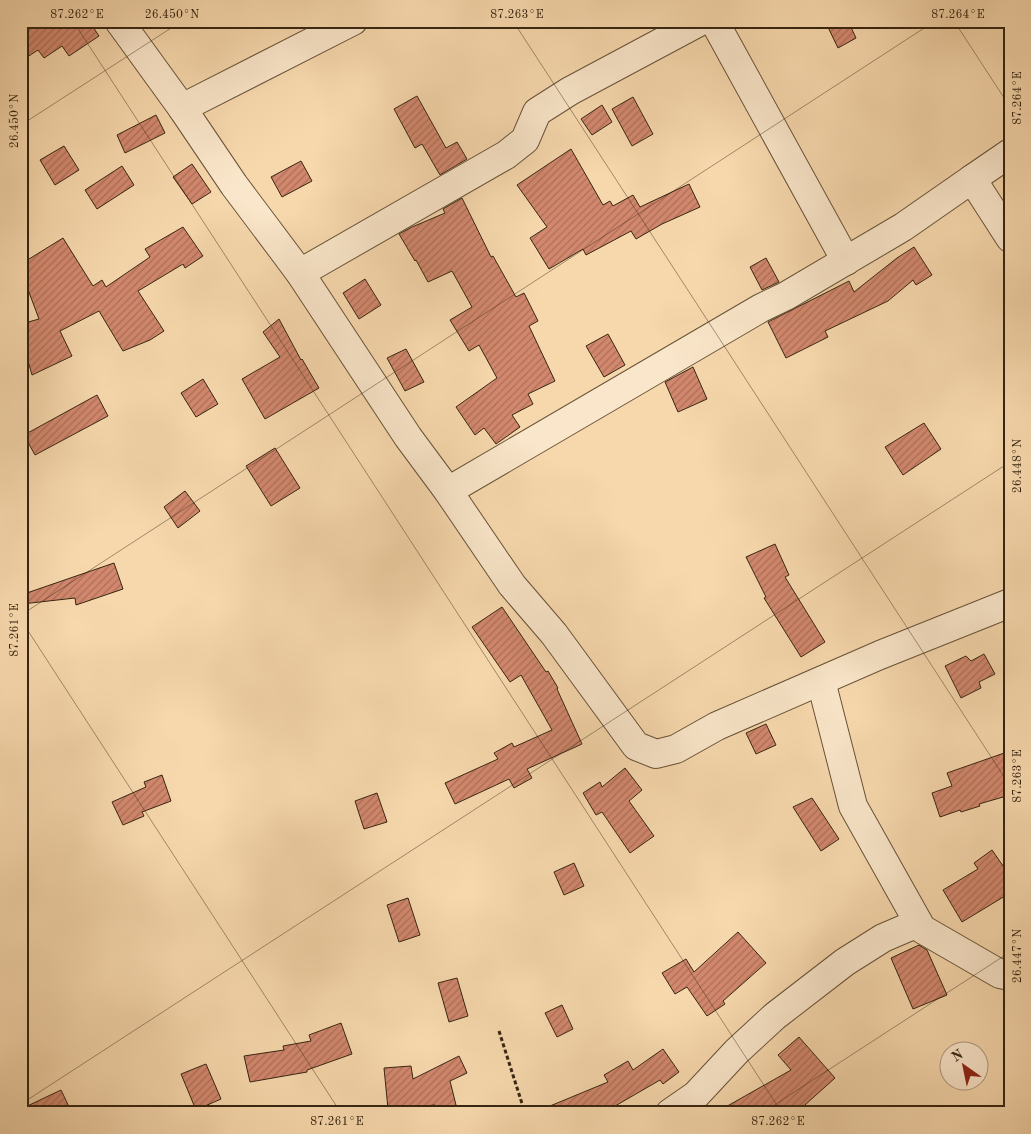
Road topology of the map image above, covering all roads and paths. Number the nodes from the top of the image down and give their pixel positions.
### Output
1 (119, 21) edge
2 (353, 21) edge
3 (701, 21) edge
4 (714, 21) edge
5 (182, 108) junction
6 (1010, 153) edge
7 (972, 179) junction
8 (1010, 238) edge
9 (846, 261) junction
10 (300, 273) junction
11 (448, 491) junction
12 (1010, 603) edge
13 (821, 682) junction
14 (918, 923) junction
15 (1010, 976) edge
16 (499, 1031) dead end
17 (525, 1113) edge
18 (670, 1113) edge

1 - 5 street
2 - 5 street
3 - 10 street
4 - 9 street
5 - 10 street
6 - 7 street
7 - 8 street
7 - 9 street
9 - 11 street
10 - 11 street
11 - 13 street
12 - 13 street
13 - 14 street
14 - 15 street
14 - 18 street
16 - 17 path

